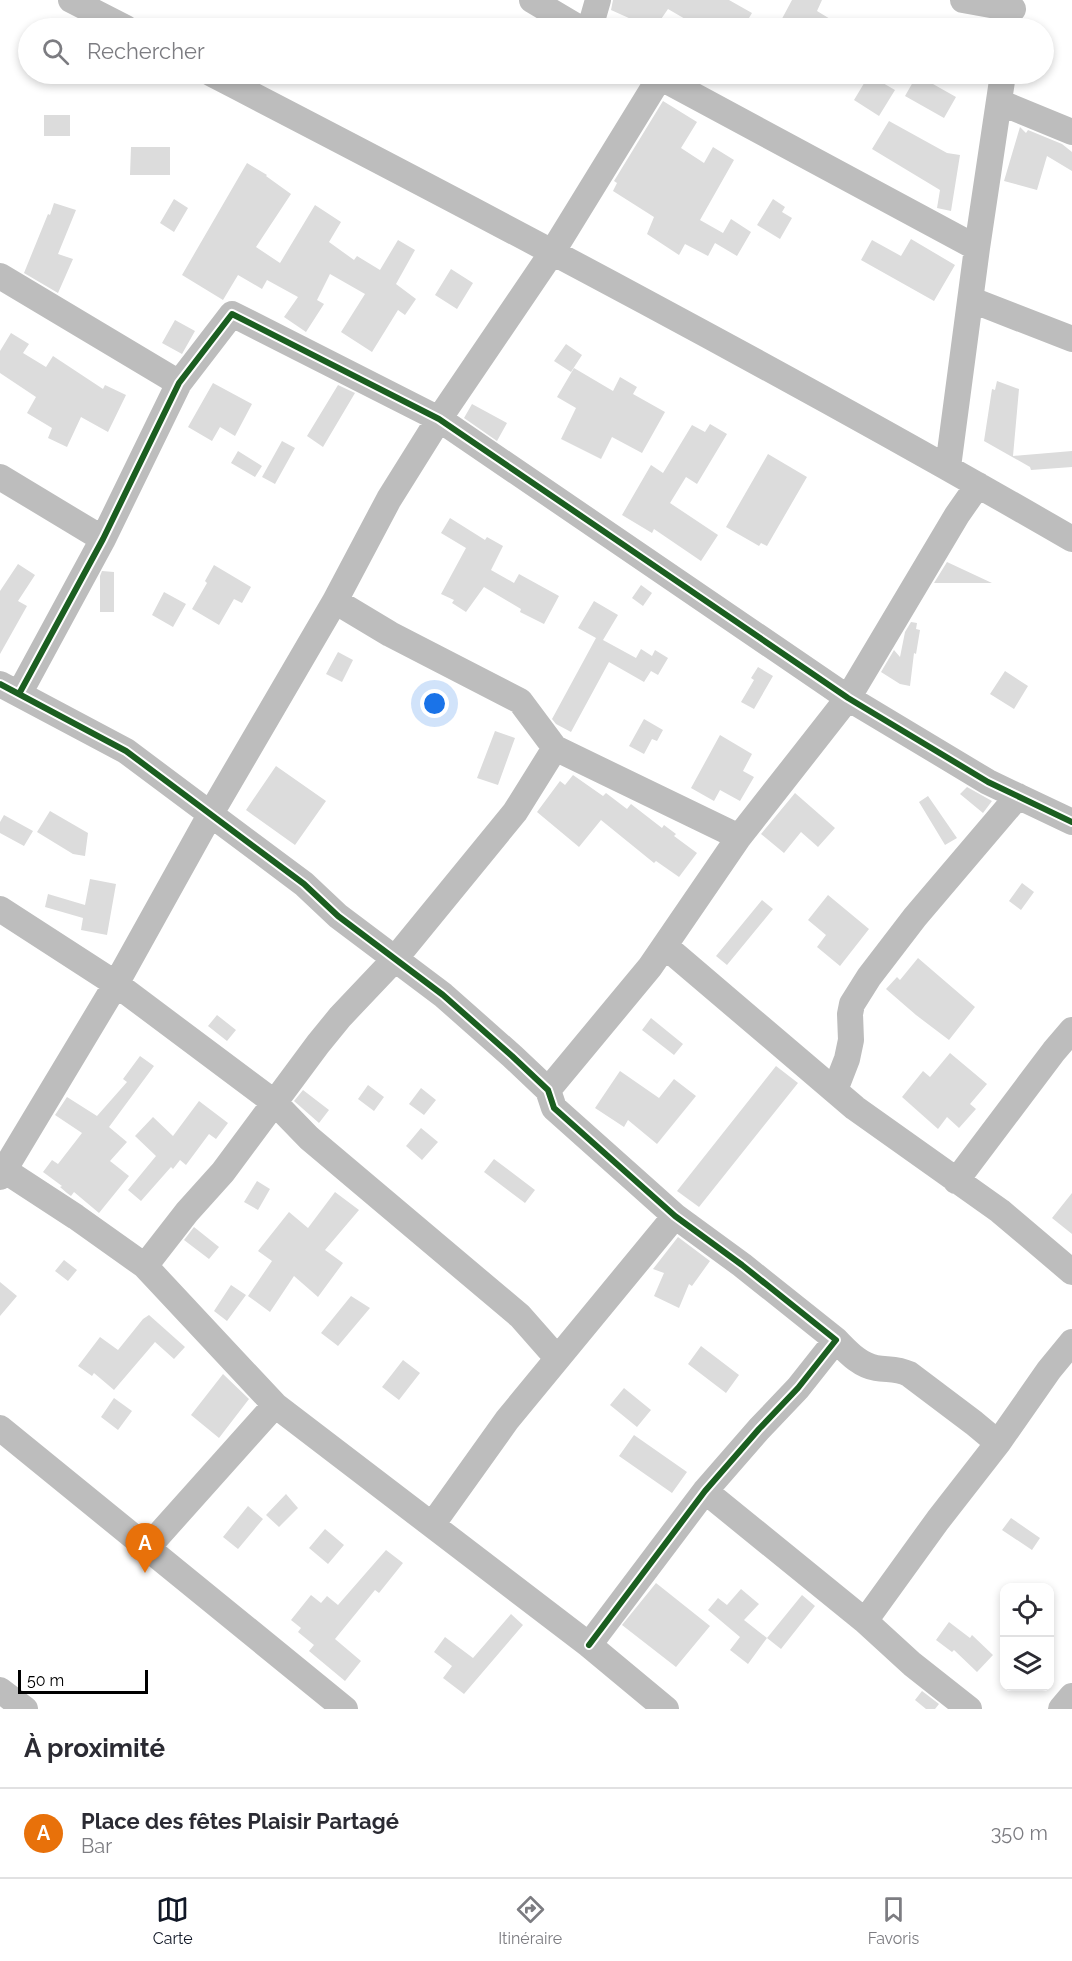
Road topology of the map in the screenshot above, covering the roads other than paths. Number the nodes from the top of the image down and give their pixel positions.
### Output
1 (71, 0) edge
2 (532, 0) edge
3 (598, 0) edge
4 (963, 0) edge
5 (1012, 12) edge
6 (106, 18) edge
7 (562, 18) edge
8 (593, 18) edge
9 (231, 84) edge
10 (652, 84) edge
11 (674, 84) edge
12 (1002, 84) edge
13 (999, 102) junction
14 (1072, 132) edge
15 (977, 248) junction
16 (553, 251) junction
17 (0, 276) edge
18 (972, 300) junction
19 (1072, 339) edge
20 (179, 383) junction
21 (439, 419) junction
22 (948, 468) junction
23 (0, 477) edge
24 (978, 485) junction
25 (103, 539) junction
26 (1072, 539) edge
27 (335, 601) junction
28 (9, 689) edge
29 (848, 698) junction
30 (555, 748) junction
31 (1018, 796) junction
32 (210, 815) junction
33 (1072, 822) edge
34 (739, 837) junction
35 (0, 909) edge
36 (666, 947) junction
37 (394, 960) junction
38 (116, 984) junction
39 (1072, 1030) edge
40 (548, 1090) junction
41 (834, 1090) junction
42 (275, 1103) junction
43 (2, 1174) edge
44 (956, 1181) junction
45 (675, 1216) junction
46 (145, 1266) junction
47 (1072, 1272) edge
48 (836, 1340) junction
49 (1072, 1342) edge
50 (557, 1358) junction
51 (275, 1405) junction
52 (0, 1428) edge
53 (998, 1443) junction
54 (705, 1491) junction
55 (432, 1525) junction
56 (148, 1547) junction
57 (865, 1621) junction
58 (589, 1645) junction
59 (0, 1690) edge
60 (1072, 1696) edge
61 (25, 1709) edge
62 (345, 1709) edge
63 (666, 1709) edge
64 (969, 1709) edge
65 (1061, 1709) edge

1 - 6 street
2 - 7 street
3 - 8 street
4 - 5 street
9 - 16 street
10 - 16 street
11 - 15 street
12 - 13 street
13 - 14 street
13 - 15 street
15 - 18 street
16 - 21 street
16 - 22 street
17 - 20 street
18 - 19 street
18 - 22 street
20 - 21 street
20 - 25 street
21 - 27 street
21 - 29 street
22 - 24 street
23 - 25 street
24 - 26 street
24 - 29 street
25 - 28 street
27 - 30 street
27 - 32 street
28 - 32 street
29 - 31 street
29 - 34 street
30 - 34 street
30 - 37 street
31 - 33 street
31 - 41 street
32 - 37 street
32 - 38 street
34 - 36 street
35 - 38 street
36 - 40 street
36 - 41 street
37 - 40 street
37 - 42 street
38 - 42 street
38 - 43 street
39 - 44 street
40 - 45 street
41 - 44 street
42 - 46 street
42 - 50 street
43 - 46 street
44 - 47 street
45 - 48 street
45 - 50 street
46 - 51 street
48 - 53 street
48 - 54 street
49 - 53 street
50 - 55 street
51 - 55 street
51 - 56 street
52 - 56 street
53 - 57 street
54 - 57 street
54 - 58 street
55 - 58 street
56 - 62 street
57 - 64 street
58 - 63 street
59 - 61 street
60 - 65 street

